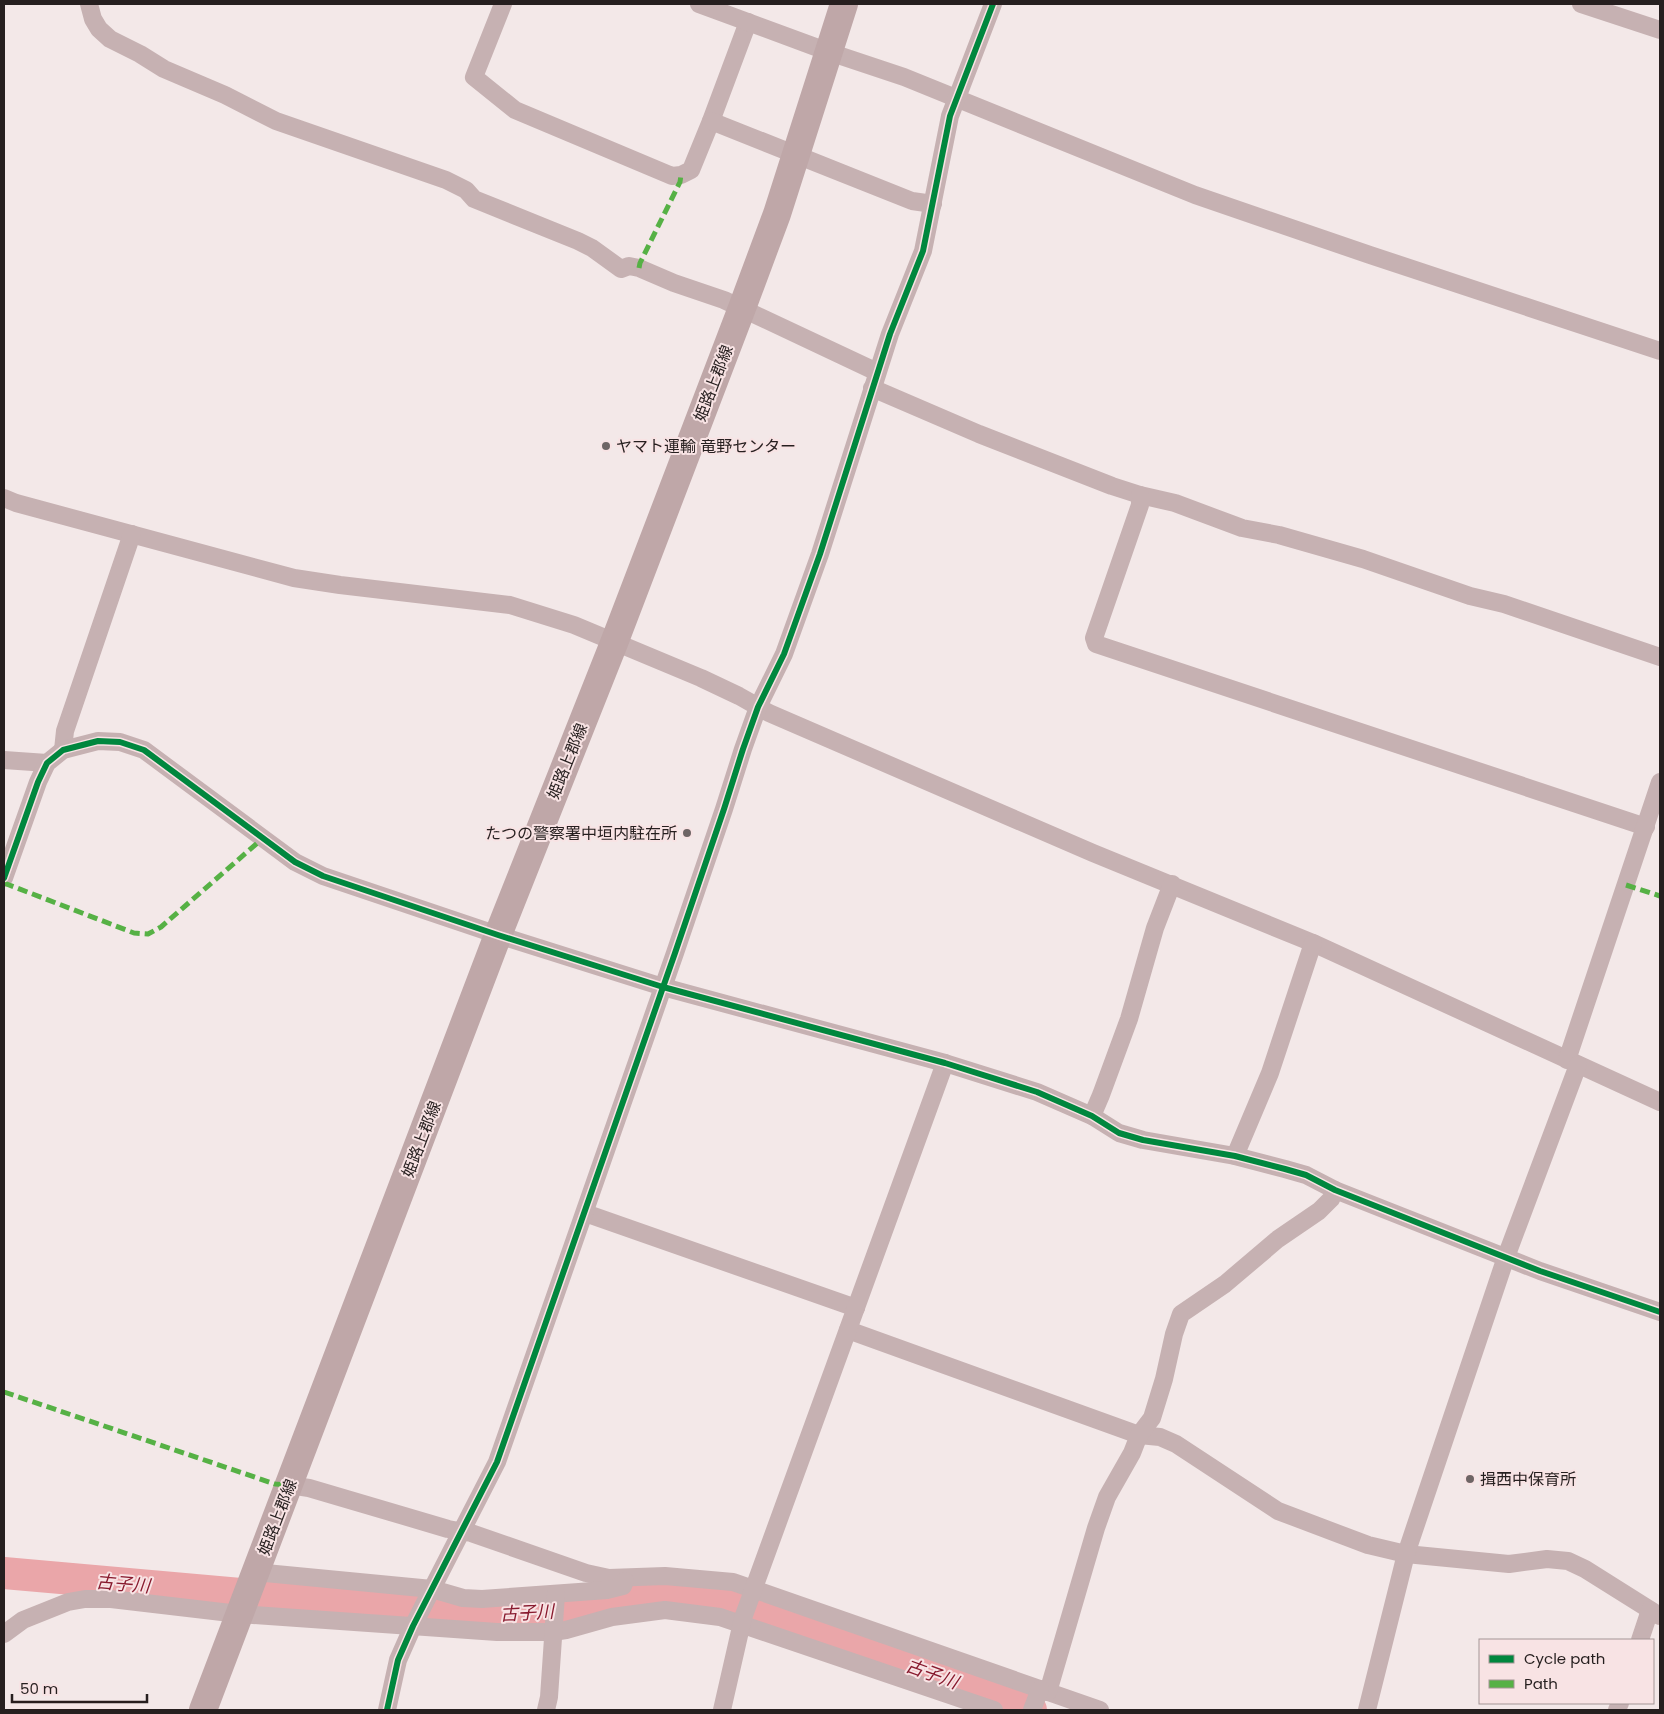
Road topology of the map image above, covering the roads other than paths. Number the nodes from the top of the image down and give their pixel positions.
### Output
1 (89, 4) edge
2 (503, 4) edge
3 (699, 4) edge
4 (844, 4) edge
5 (993, 4) edge
6 (1581, 4) edge
7 (748, 22) junction
8 (1660, 30) edge
9 (830, 52) junction
10 (956, 99) junction
11 (711, 121) junction
12 (796, 155) junction
13 (933, 204) junction
14 (742, 308) junction
15 (1660, 351) edge
16 (874, 380) junction
17 (1140, 495) junction
18 (4, 498) edge
19 (132, 534) junction
20 (614, 643) junction
21 (1660, 657) edge
22 (758, 707) junction
23 (63, 750) junction
24 (4, 760) edge
25 (47, 762) junction
26 (1660, 782) edge
27 (1646, 827) junction
28 (4, 878) edge
29 (1172, 884) junction
30 (498, 935) junction
31 (1313, 943) junction
32 (663, 987) junction
33 (1572, 1062) junction
34 (945, 1063) junction
35 (1660, 1102) edge
36 (1092, 1116) junction
37 (1235, 1156) junction
38 (1335, 1190) junction
39 (586, 1212) junction
40 (1506, 1257) junction
41 (856, 1308) junction
42 (1660, 1312) edge
43 (848, 1330) junction
44 (1139, 1435) junction
45 (289, 1485) junction
46 (460, 1532) junction
47 (1406, 1554) junction
48 (254, 1576) junction
49 (626, 1578) junction
50 (430, 1592) junction
51 (753, 1593) junction
52 (556, 1597) junction
53 (241, 1609) junction
54 (1655, 1613) edge
55 (742, 1622) junction
56 (414, 1624) junction
57 (553, 1629) junction
58 (4, 1634) edge
59 (1641, 1639) edge
60 (1039, 1697) edge
61 (203, 1710) edge
62 (387, 1710) edge
63 (546, 1710) edge
64 (722, 1710) edge
65 (994, 1710) edge
66 (1100, 1710) edge
67 (1367, 1710) edge

1 - 14 street
2 - 11 street
3 - 7 street
4 - 9 main road, 姫路上郡線
5 - 10 street
6 - 8 street
7 - 9 street
7 - 11 street
9 - 10 street
9 - 12 main road, 姫路上郡線
10 - 13 street
10 - 15 street
11 - 12 street
12 - 13 street
12 - 14 main road, 姫路上郡線
13 - 16 street
14 - 16 street
14 - 20 main road, 姫路上郡線
16 - 17 street
16 - 22 street
17 - 21 street
17 - 27 street
18 - 19 street
19 - 20 street
19 - 23 street
20 - 22 street
20 - 30 main road, 姫路上郡線
22 - 29 street
22 - 32 street
23 - 25 street
23 - 30 street
24 - 25 street
25 - 28 street
26 - 27 street
27 - 33 street
29 - 31 street
29 - 36 street
30 - 32 street
30 - 45 main road, 姫路上郡線
31 - 33 street
31 - 37 street
32 - 34 street
32 - 39 street
33 - 35 street
33 - 40 street
34 - 36 street
34 - 41 street
36 - 37 street
37 - 38 street
38 - 40 street
38 - 44 street
39 - 41 street
39 - 46 street
40 - 42 street
40 - 47 street
41 - 43 street
43 - 44 street
43 - 51 street
44 - 47 street
44 - 60 street
45 - 46 street
45 - 48 main road, 姫路上郡線
46 - 49 street
46 - 50 street
47 - 54 street
47 - 67 street
48 - 50 street
48 - 53 main road, 姫路上郡線
49 - 51 street
49 - 52 street
50 - 52 street
50 - 56 street
51 - 55 street
51 - 60 street
52 - 57 street
53 - 56 street
53 - 58 street
53 - 61 main road, 姫路上郡線
54 - 59 street
55 - 57 street
55 - 64 street
55 - 65 street
56 - 57 street
56 - 62 street
57 - 63 street
60 - 66 street

